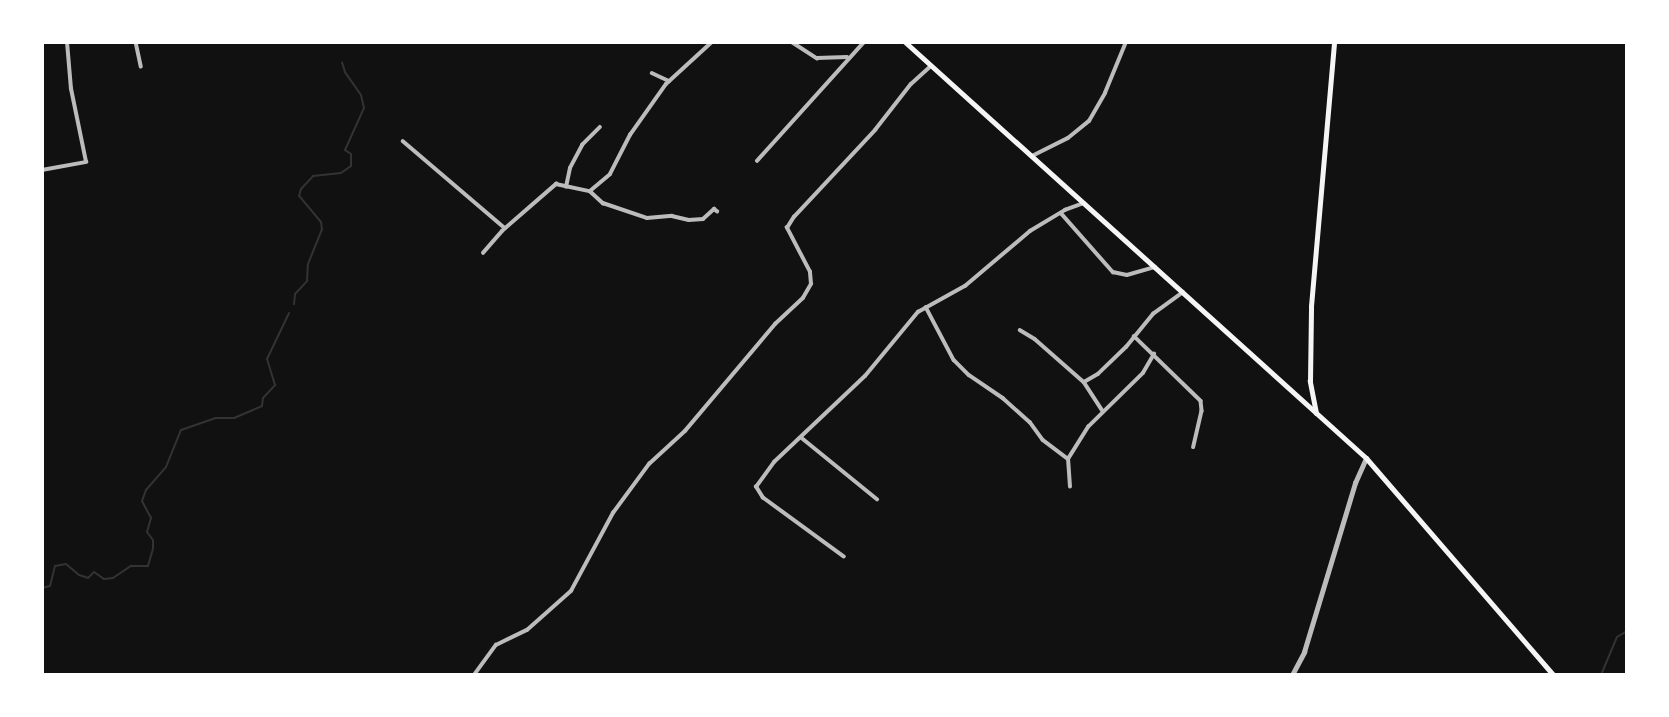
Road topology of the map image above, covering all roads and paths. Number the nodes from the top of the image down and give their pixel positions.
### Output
1 (67, 42) edge
2 (136, 42) edge
3 (712, 42) edge
4 (792, 42) edge
5 (864, 42) edge
6 (905, 42) edge
7 (1126, 42) edge
8 (1335, 42) edge
9 (848, 57) junction
10 (141, 66) dead end
11 (931, 66) junction
12 (652, 72) dead end
13 (669, 81) junction
14 (600, 127) dead end
15 (403, 141) dead end
16 (1031, 156) junction
17 (757, 162) dead end
18 (42, 170) edge
19 (566, 187) junction
20 (590, 191) junction
21 (1084, 204) junction
22 (717, 211) dead end
23 (1061, 213) junction
24 (505, 228) junction
25 (483, 253) dead end
26 (1155, 267) junction
27 (1183, 292) junction
28 (926, 307) junction
29 (1020, 330) dead end
30 (1134, 336) junction
31 (1154, 354) junction
32 (1083, 382) junction
33 (1103, 411) junction
34 (1316, 414) junction
35 (802, 438) junction
36 (1194, 447) dead end
37 (1366, 458) junction
38 (1068, 460) junction
39 (1070, 487) dead end
40 (877, 499) dead end
41 (844, 557) dead end
42 (474, 675) edge
43 (1292, 675) edge
44 (1553, 675) edge

1 - 18 street
2 - 10 street
3 - 13 street
4 - 9 street
5 - 9 street
6 - 11 main road
7 - 16 street
8 - 34 main road
9 - 17 street
11 - 16 main road
11 - 42 street
12 - 13 street
13 - 20 street
14 - 19 street
15 - 24 street
16 - 21 main road
19 - 20 street
19 - 24 street
20 - 22 street
21 - 23 street
21 - 26 main road
23 - 26 street
23 - 28 street
24 - 25 street
26 - 27 main road
27 - 30 street
27 - 34 main road
28 - 35 street
28 - 38 street
29 - 32 street
30 - 31 street
30 - 32 street
31 - 33 street
31 - 36 street
32 - 33 street
33 - 38 street
34 - 37 main road
35 - 40 street
35 - 41 street
37 - 43 street
37 - 44 main road
38 - 39 street

